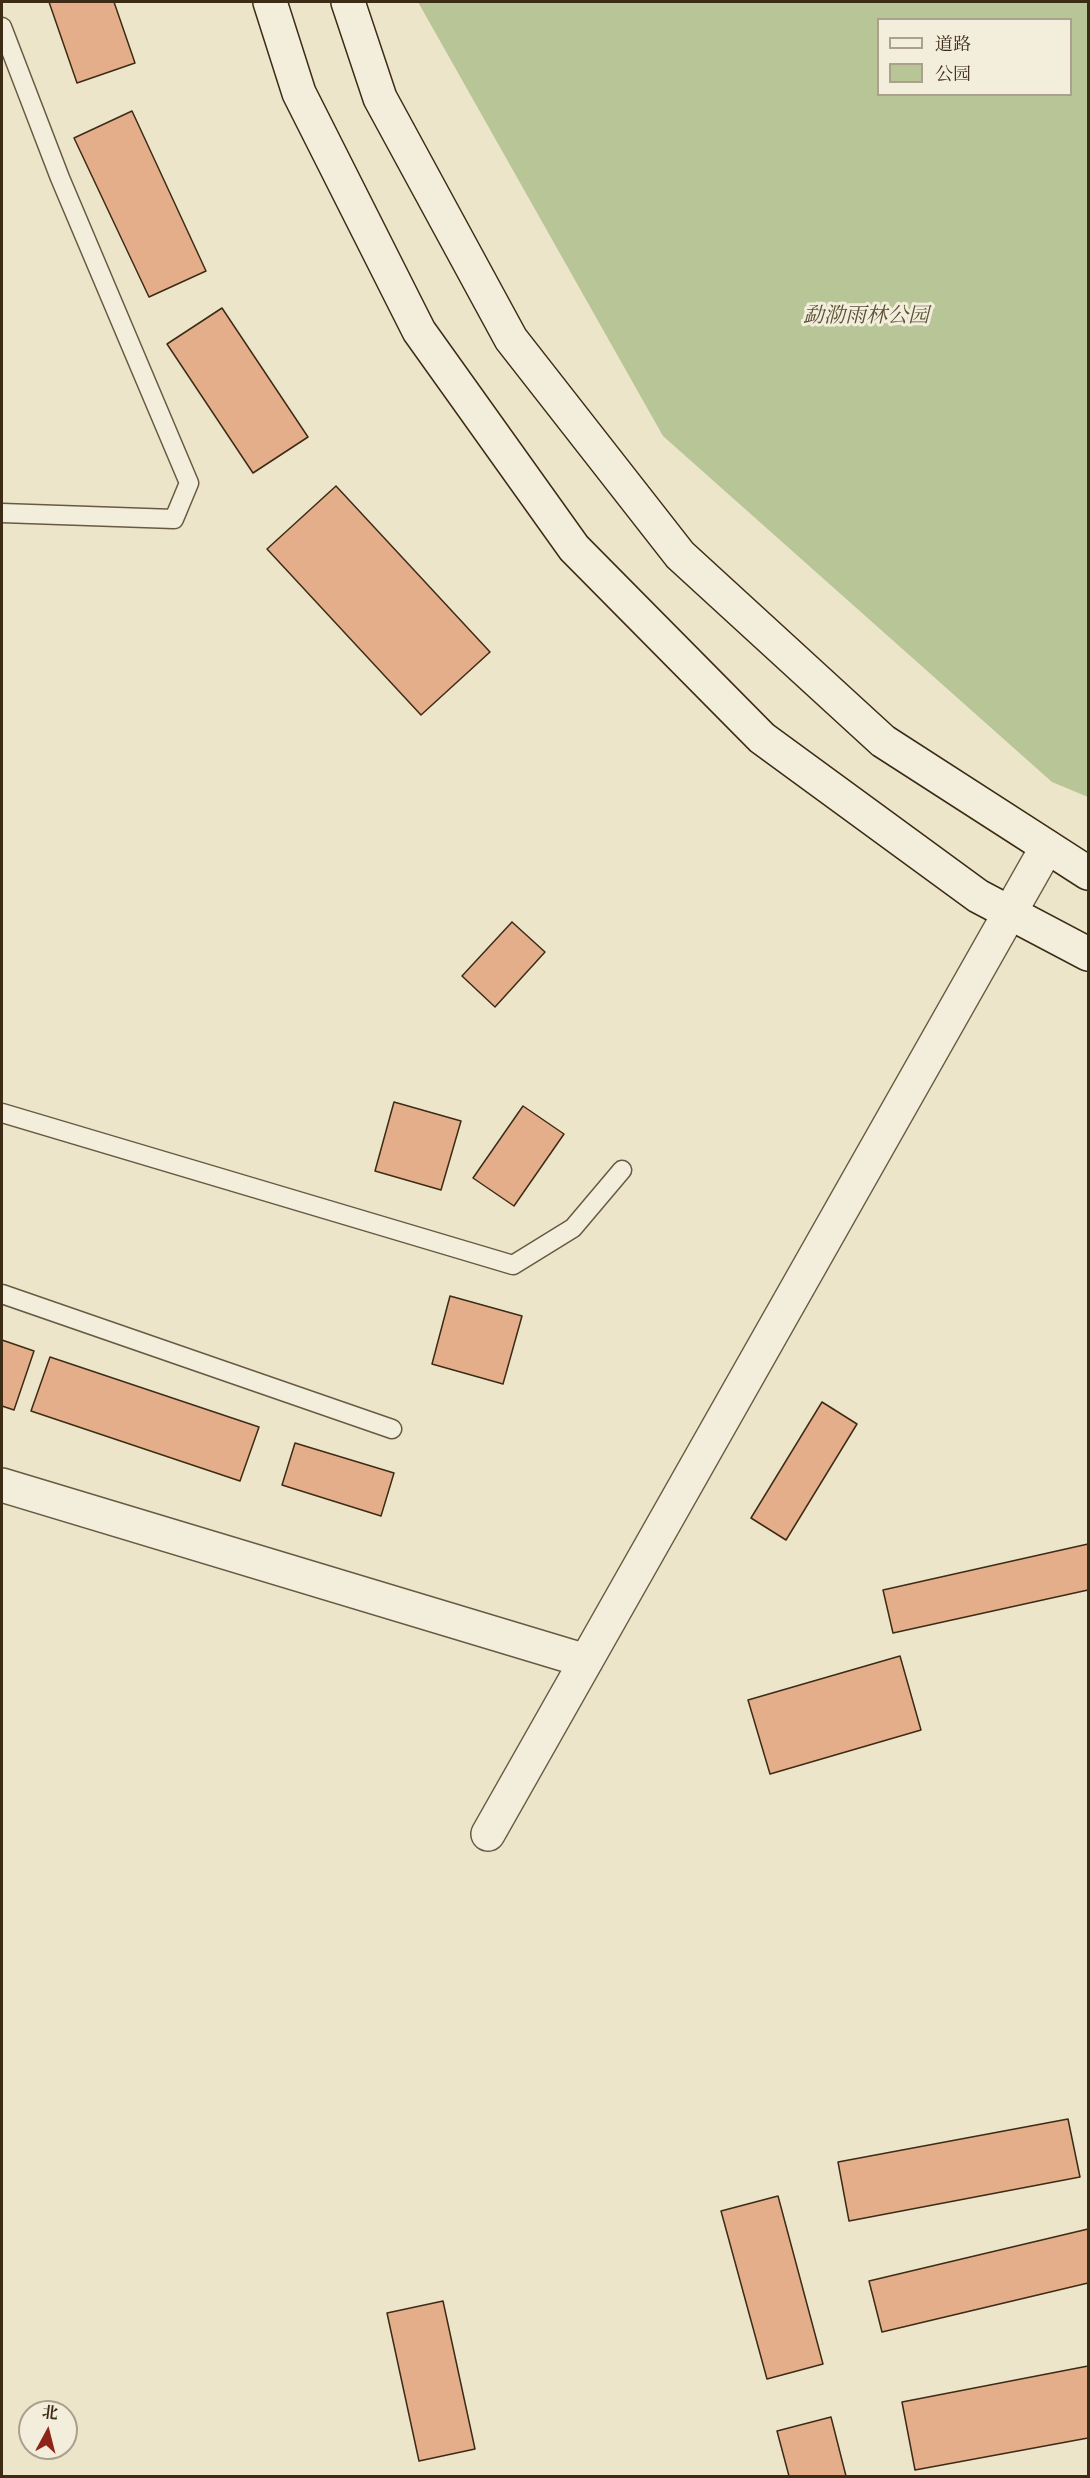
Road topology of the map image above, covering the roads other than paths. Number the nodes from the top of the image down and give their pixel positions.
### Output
1 (270, 2) edge
2 (348, 2) edge
3 (2, 27) edge
4 (2, 513) edge
5 (1047, 847) junction
6 (1089, 873) edge
7 (1011, 913) junction
8 (1089, 954) edge
9 (2, 1113) edge
10 (621, 1170) dead end
11 (2, 1294) edge
12 (393, 1429) dead end
13 (2, 1485) edge
14 (586, 1661) junction
15 (488, 1834) dead end

1 - 7 main road
2 - 5 main road
3 - 4 lane
5 - 6 main road
5 - 7 main road
7 - 8 main road
7 - 14 main road
9 - 10 lane
11 - 12 lane
13 - 14 main road
14 - 15 main road

